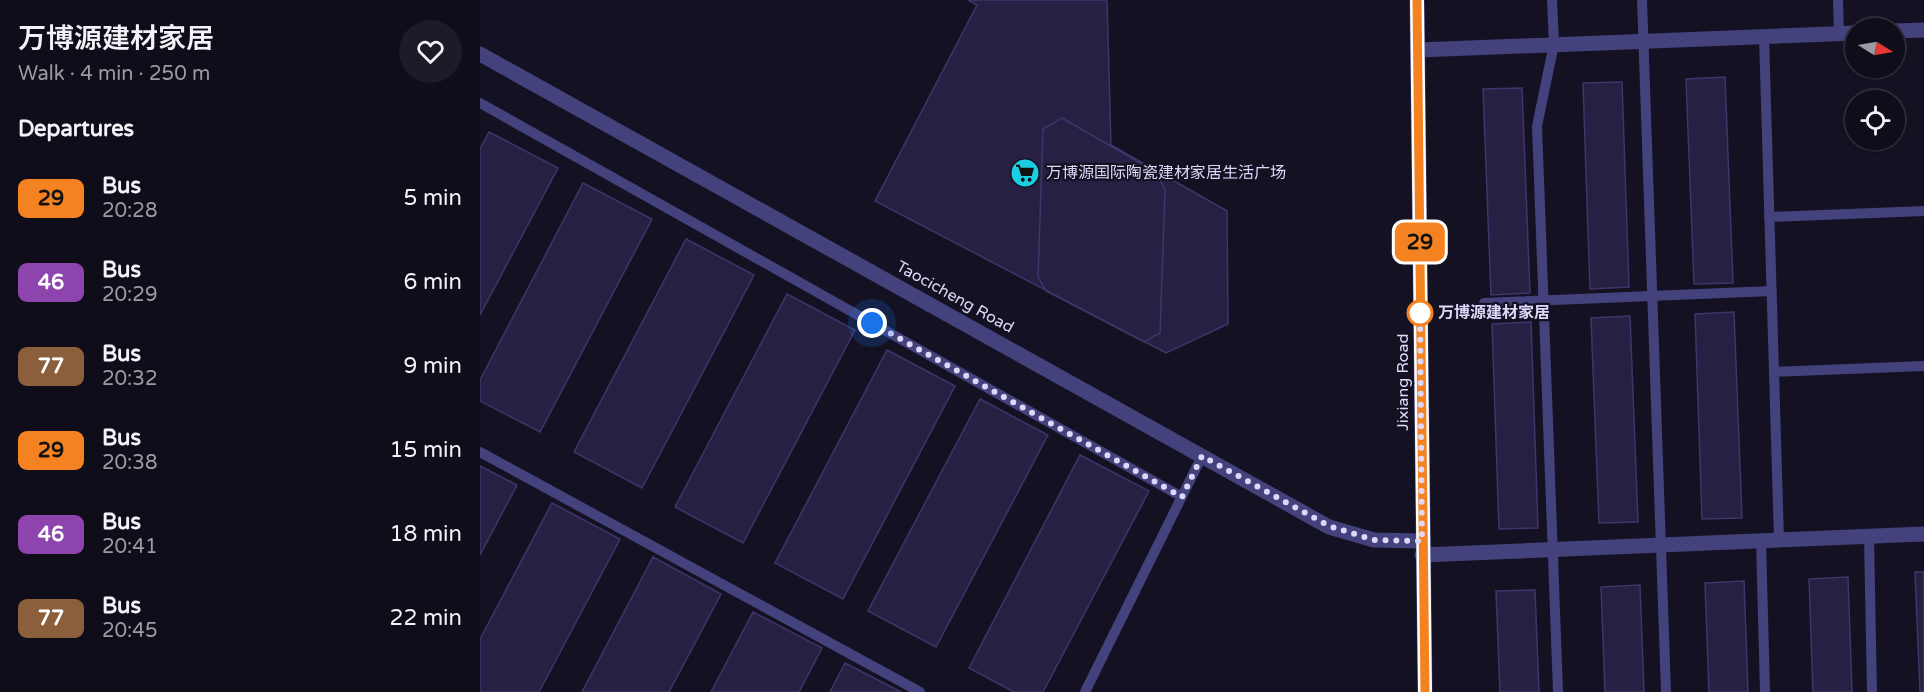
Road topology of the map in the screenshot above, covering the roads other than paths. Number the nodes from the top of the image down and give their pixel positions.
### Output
1 (1417, 0) edge
2 (1552, 0) edge
3 (1642, 0) edge
4 (1838, 0) edge
5 (1924, 30) edge
6 (1905, 31) edge
7 (1839, 33) junction
8 (1845, 33) edge
9 (1764, 36) junction
10 (1644, 41) junction
11 (1554, 44) junction
12 (1418, 50) junction
13 (480, 54) edge
14 (480, 103) edge
15 (1924, 211) edge
16 (1769, 217) junction
17 (1772, 291) junction
18 (1652, 296) junction
19 (1544, 300) junction
20 (1484, 303) dead end
21 (1924, 366) edge
22 (1774, 372) junction
23 (480, 452) edge
24 (1202, 456) junction
25 (1182, 497) junction
26 (1924, 534) edge
27 (1869, 536) junction
28 (1779, 540) junction
29 (1761, 541) junction
30 (1661, 545) junction
31 (1422, 548) junction
32 (1553, 550) junction
33 (920, 692) edge
34 (1085, 692) edge
35 (1425, 692) edge
36 (1558, 692) edge
37 (1666, 692) edge
38 (1765, 692) edge
39 (1872, 692) edge

1 - 12 street, Jixiang Road
2 - 11 lane
3 - 10 lane
4 - 7 lane
5 - 6 street
7 - 8 street
7 - 9 street
9 - 10 street
9 - 16 lane
10 - 11 street
10 - 18 lane
11 - 12 street
11 - 19 lane
12 - 31 street, Jixiang Road
13 - 24 street, Taocicheng Road
14 - 25 lane
15 - 16 lane
16 - 17 lane
17 - 18 lane
17 - 22 lane
18 - 19 lane
18 - 30 lane
19 - 20 lane
19 - 32 lane
21 - 22 lane
22 - 28 lane
23 - 33 lane
24 - 25 lane
24 - 31 street, Taocicheng Road
25 - 34 lane
26 - 27 street, Taocicheng Road
27 - 28 street, Taocicheng Road
27 - 39 lane
28 - 29 street, Taocicheng Road
29 - 30 street, Taocicheng Road
29 - 38 lane
30 - 32 street, Taocicheng Road
30 - 37 lane
31 - 32 street, Taocicheng Road
31 - 35 street, Jixiang Road
32 - 36 lane

